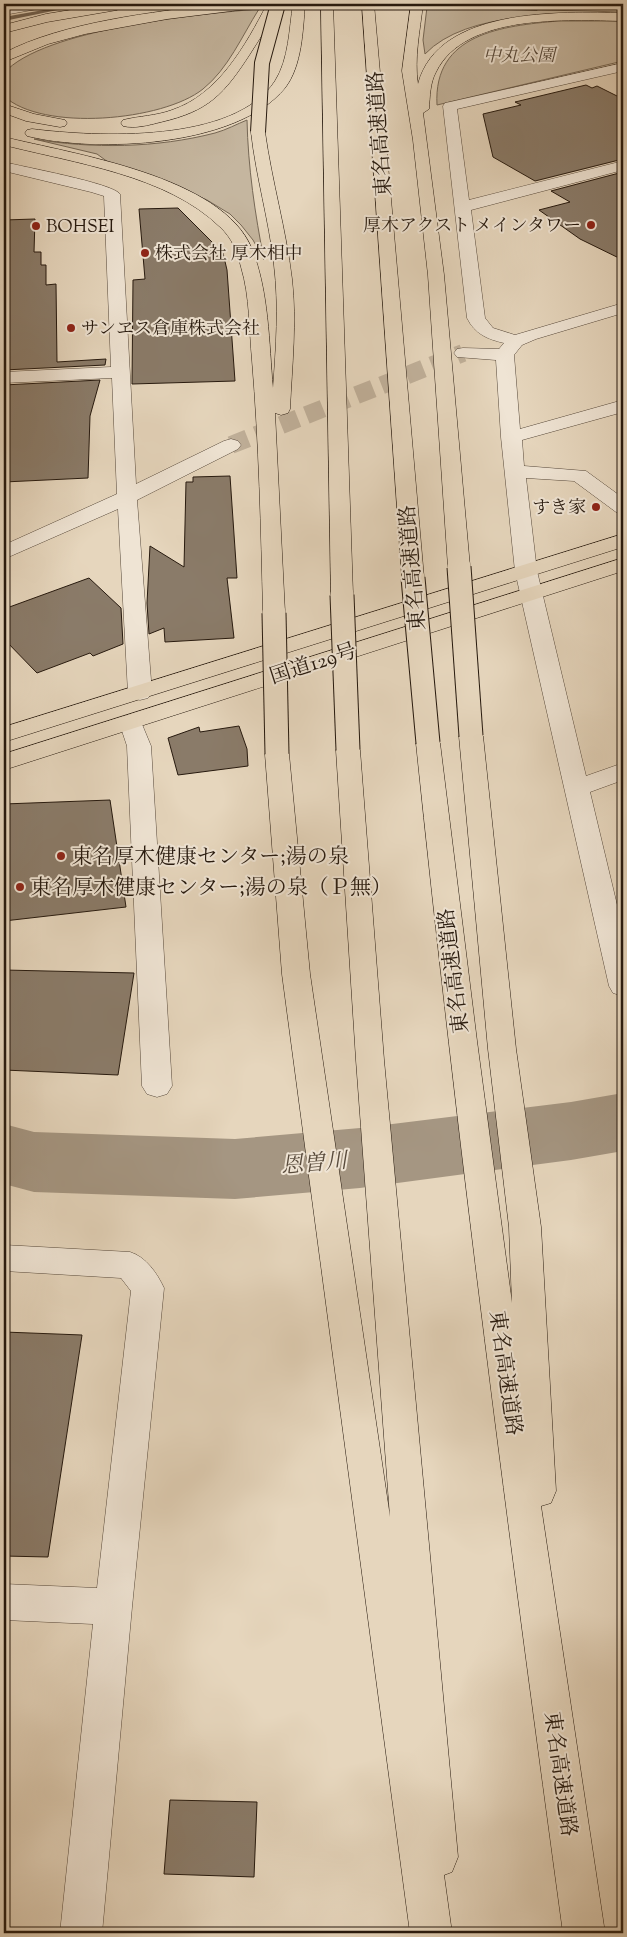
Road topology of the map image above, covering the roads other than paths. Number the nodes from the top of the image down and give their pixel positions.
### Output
1 (43, 4) edge
2 (133, 4) edge
3 (253, 4) edge
4 (273, 4) edge
5 (278, 4) edge
6 (432, 4) edge
7 (416, 7) edge
8 (623, 8) edge
9 (298, 10) edge
10 (327, 10) edge
11 (369, 10) edge
12 (4, 12) edge
13 (623, 18) edge
14 (4, 29) edge
15 (4, 40) edge
16 (4, 58) edge
17 (623, 67) edge
18 (608, 70) junction
19 (623, 78) edge
20 (4, 108) edge
21 (10, 135) edge
22 (420, 140) junction
23 (623, 165) edge
24 (4, 167) edge
25 (462, 207) junction
26 (623, 308) edge
27 (511, 348) junction
28 (463, 353) tunnel mouth
29 (122, 372) junction
30 (4, 378) edge
31 (623, 406) edge
32 (512, 438) junction
33 (231, 445) tunnel mouth
34 (515, 471) junction
35 (128, 497) junction
36 (623, 508) edge
37 (623, 540) edge
38 (4, 553) edge
39 (623, 564) edge
40 (526, 570) junction
41 (531, 594) junction
42 (274, 613) junction
43 (140, 692) junction
44 (131, 722) junction
45 (4, 735) edge
46 (4, 762) edge
47 (623, 771) edge
48 (577, 788) junction
49 (623, 986) edge
50 (157, 1086) dead end
51 (4, 1258) edge
52 (4, 1602) edge
53 (113, 1607) junction
54 (548, 1687) junction
55 (81, 1933) edge
56 (431, 1933) edge
57 (443, 1933) edge
58 (584, 1933) edge

1 - 12 street
2 - 14 highway
3 - 15 highway
3 - 16 highway
4 - 20 highway
5 - 42 highway, bridge
6 - 8 highway
7 - 22 highway
9 - 21 highway
10 - 57 highway, bridge
11 - 54 highway, 東名高速道路, bridge
13 - 22 highway
17 - 18 street
18 - 19 street
18 - 25 street
21 - 42 highway
22 - 54 highway, bridge
23 - 25 street
24 - 29 street
25 - 27 street
26 - 27 street
27 - 28 street
27 - 32 street
29 - 30 street
29 - 35 street
31 - 32 street
32 - 34 street
33 - 35 street
34 - 36 street
34 - 40 street
35 - 38 street
35 - 43 street
37 - 40 highway, 国道129号
39 - 41 highway, 国道129号
40 - 41 street
40 - 43 highway, 国道129号
41 - 44 highway, 国道129号
41 - 48 street
42 - 56 highway, bridge
43 - 45 highway, 国道129号
44 - 46 highway, 国道129号
44 - 50 street
47 - 48 street
48 - 49 street
51 - 53 street
52 - 53 street
53 - 55 street
54 - 58 highway, 東名高速道路

